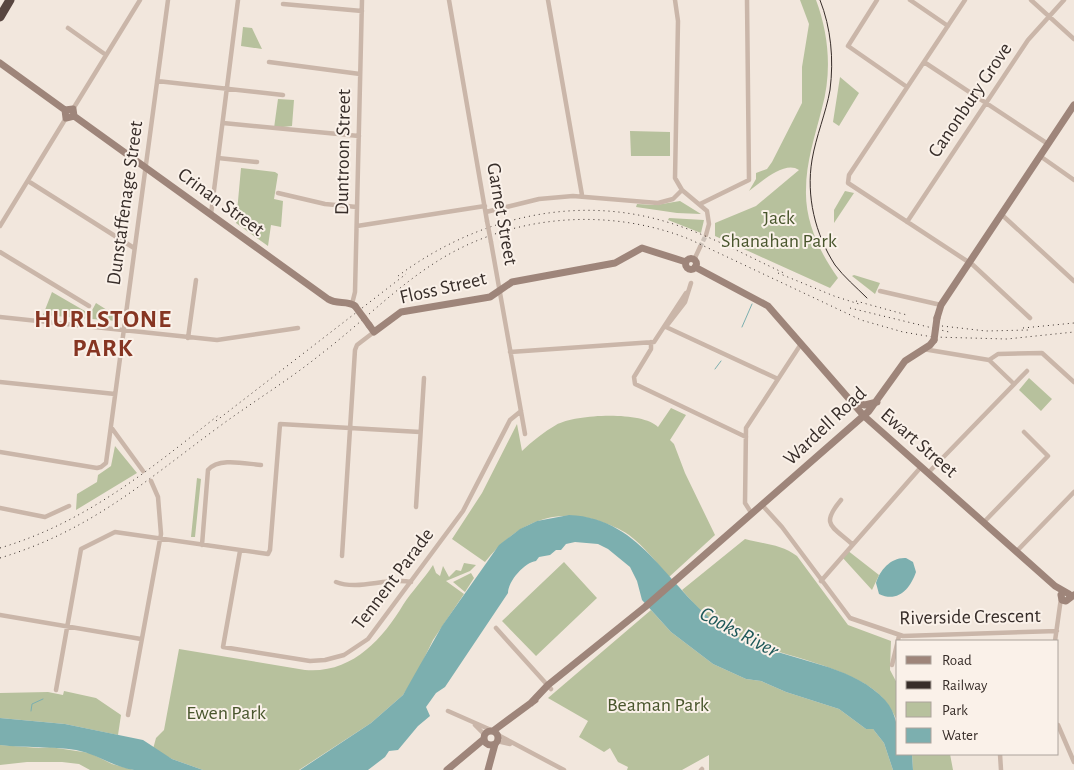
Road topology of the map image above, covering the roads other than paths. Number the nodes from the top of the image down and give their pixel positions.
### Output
1 (10, 0) edge
2 (140, 0) edge
3 (168, 0) edge
4 (238, 0) edge
5 (362, 0) edge
6 (449, 0) edge
7 (548, 0) edge
8 (675, 0) edge
9 (746, 0) edge
10 (877, 0) edge
11 (910, 0) edge
12 (965, 0) edge
13 (1031, 0) edge
14 (1064, 0) edge
15 (283, 4) dead end
16 (362, 11) junction
17 (0, 17) edge
18 (1049, 17) junction
19 (948, 26) junction
20 (68, 28) dead end
21 (1074, 39) edge
22 (106, 55) junction
23 (269, 62) dead end
24 (924, 62) junction
25 (0, 63) edge
26 (360, 74) junction
27 (157, 81) junction
28 (907, 86) junction
29 (227, 88) junction
30 (283, 95) dead end
31 (986, 103) junction
32 (1074, 105) edge
33 (70, 113) junction
34 (222, 123) junction
35 (359, 136) junction
36 (1048, 144) junction
37 (1040, 156) junction
38 (218, 158) junction
39 (256, 162) dead end
40 (145, 168) junction
41 (1074, 180) edge
42 (28, 181) junction
43 (682, 190) junction
44 (278, 193) dead end
45 (582, 195) junction
46 (700, 204) junction
47 (485, 206) junction
48 (357, 207) junction
49 (486, 212) junction
50 (211, 214) junction
51 (1002, 214) junction
52 (907, 222) junction
53 (0, 226) edge
54 (357, 226) junction
55 (706, 235) tunnel mouth
56 (700, 247) tunnel mouth
57 (134, 248) junction
58 (0, 252) edge
59 (695, 263) junction
60 (969, 263) junction
61 (196, 280) dead end
62 (1074, 281) edge
63 (690, 283) dead end
64 (500, 290) junction
65 (880, 291) dead end
66 (353, 305) junction
67 (941, 305) junction
68 (89, 306) dead end
69 (0, 317) edge
70 (1030, 318) dead end
71 (666, 327) junction
72 (298, 328) dead end
73 (124, 331) junction
74 (374, 332) junction
75 (188, 338) junction
76 (652, 342) junction
77 (801, 344) junction
78 (923, 349) junction
79 (510, 352) junction
80 (989, 360) junction
81 (1027, 371) dead end
82 (424, 378) dead end
83 (778, 380) junction
84 (0, 382) edge
85 (1074, 382) edge
86 (1014, 384) junction
87 (115, 394) junction
88 (851, 402) junction
89 (877, 402) junction
90 (521, 411) junction
91 (864, 416) junction
92 (111, 427) junction
93 (350, 428) junction
94 (420, 432) junction
95 (1024, 432) dead end
96 (525, 434) dead end
97 (746, 437) junction
98 (0, 452) edge
99 (261, 465) dead end
100 (921, 467) junction
101 (143, 471) dead end
102 (928, 473) junction
103 (151, 481) dead end
104 (1074, 492) edge
105 (841, 500) dead end
106 (762, 505) junction
107 (69, 506) dead end
108 (416, 507) dead end
109 (0, 508) edge
110 (752, 514) junction
111 (984, 522) junction
112 (160, 538) junction
113 (202, 544) junction
114 (852, 544) junction
115 (240, 551) junction
116 (1016, 552) junction
117 (342, 556) dead end
118 (821, 581) junction
119 (336, 582) dead end
120 (411, 582) junction
121 (1068, 596) edge
122 (0, 615) edge
123 (68, 626) junction
124 (496, 628) dead end
125 (1057, 631) junction
126 (899, 636) junction
127 (141, 639) junction
128 (898, 640) edge
129 (1055, 640) edge
130 (896, 648) edge
131 (892, 665) dead end
132 (548, 685) junction
133 (56, 690) dead end
134 (448, 711) dead end
135 (128, 715) dead end
136 (472, 722) junction
137 (1059, 733) edge
138 (492, 738) junction
139 (1000, 755) edge
140 (1074, 762) edge
141 (489, 766) edge
142 (447, 770) edge
143 (564, 770) edge
144 (1000, 770) edge

1 - 17 highway
2 - 22 street
3 - 27 street, Dunstaffenage Street
4 - 29 street
5 - 16 street, Duntroon Street
6 - 47 street, Garnet Street
7 - 45 street
8 - 43 street
9 - 46 street
10 - 28 street
11 - 19 street
12 - 19 street
13 - 18 street
14 - 18 street, Canonbury Grove
15 - 16 street
16 - 26 street, Duntroon Street
18 - 21 street
18 - 31 street, Canonbury Grove
19 - 24 street
20 - 22 street
22 - 33 street
23 - 26 street
24 - 28 street
24 - 31 street
25 - 33 street, Crinan Street
26 - 35 street, Duntroon Street
27 - 29 street
27 - 40 street, Dunstaffenage Street
28 - 52 street
29 - 30 street
29 - 34 street
31 - 36 street
31 - 52 street, Canonbury Grove
32 - 36 street, Wardell Road
33 - 40 street, Crinan Street
33 - 42 street
34 - 35 street
34 - 38 street
35 - 48 street, Duntroon Street
36 - 37 street, Wardell Road
37 - 41 street
37 - 51 street, Wardell Road
38 - 39 street
38 - 50 street
40 - 50 street, Crinan Street
40 - 57 street, Dunstaffenage Street
42 - 53 street
42 - 57 street
43 - 45 street
43 - 46 street
44 - 48 street
45 - 49 street
46 - 55 street
47 - 49 street, Garnet Street
47 - 54 street
48 - 54 street, Duntroon Street
49 - 64 street, Garnet Street, bridge
50 - 66 street, Crinan Street
51 - 60 street, Wardell Road
51 - 62 street
52 - 60 street
54 - 66 street, Duntroon Street
56 - 59 street
57 - 73 street, Dunstaffenage Street
58 - 68 street
59 - 64 street, Ewart Street
59 - 77 street, Ewart Street
60 - 67 street, Wardell Road
60 - 70 street
61 - 75 street
63 - 71 street
64 - 74 street, Floss Street
64 - 79 street, Garnet Street
65 - 67 street
66 - 74 street, bridge
67 - 78 street, Wardell Road, bridge
69 - 73 street
71 - 76 street
71 - 83 street
72 - 75 street
73 - 75 street
73 - 87 street, Dunstaffenage Street
74 - 93 street
76 - 79 street
76 - 97 street
77 - 83 street
77 - 88 street, Ewart Street
78 - 80 street
78 - 89 street, Wardell Road
79 - 90 street, Garnet Street
80 - 85 street
80 - 86 street
81 - 86 street
82 - 94 street
83 - 97 street
84 - 87 street
86 - 102 street
87 - 92 street, Dunstaffenage Street
88 - 89 street
88 - 91 street, Ewart Street
89 - 91 street, Wardell Road
90 - 96 street, Garnet Street
90 - 120 street, Tennent Parade
91 - 100 street, Ewart Street
91 - 106 street, Wardell Road
92 - 98 street, Dunstaffenage Street
92 - 101 street
93 - 94 street
93 - 115 street
93 - 117 street
94 - 108 street
95 - 111 street
97 - 110 street
99 - 113 street
100 - 102 street, Ewart Street
100 - 114 street
102 - 111 street, Ewart Street
103 - 112 street
104 - 116 street
105 - 114 street
106 - 110 street, Wardell Road
106 - 118 street, Riverside Crescent
107 - 109 street
110 - 132 street, Wardell Road
111 - 116 street, Ewart Street
112 - 113 street
112 - 123 street
112 - 127 street
113 - 115 street
114 - 118 street
115 - 120 street, Tennent Parade
116 - 121 street, Ewart Street
118 - 126 street, Riverside Crescent
119 - 120 street
121 - 125 street
122 - 123 street
123 - 127 street
123 - 133 street
124 - 132 street
125 - 126 street, Riverside Crescent
125 - 129 street
126 - 128 street
127 - 135 street
130 - 131 street
132 - 138 street, Wardell Road
134 - 136 street
136 - 138 street
136 - 138 street
137 - 140 street
138 - 141 street
138 - 142 street, Wardell Road
138 - 143 street
139 - 144 street

